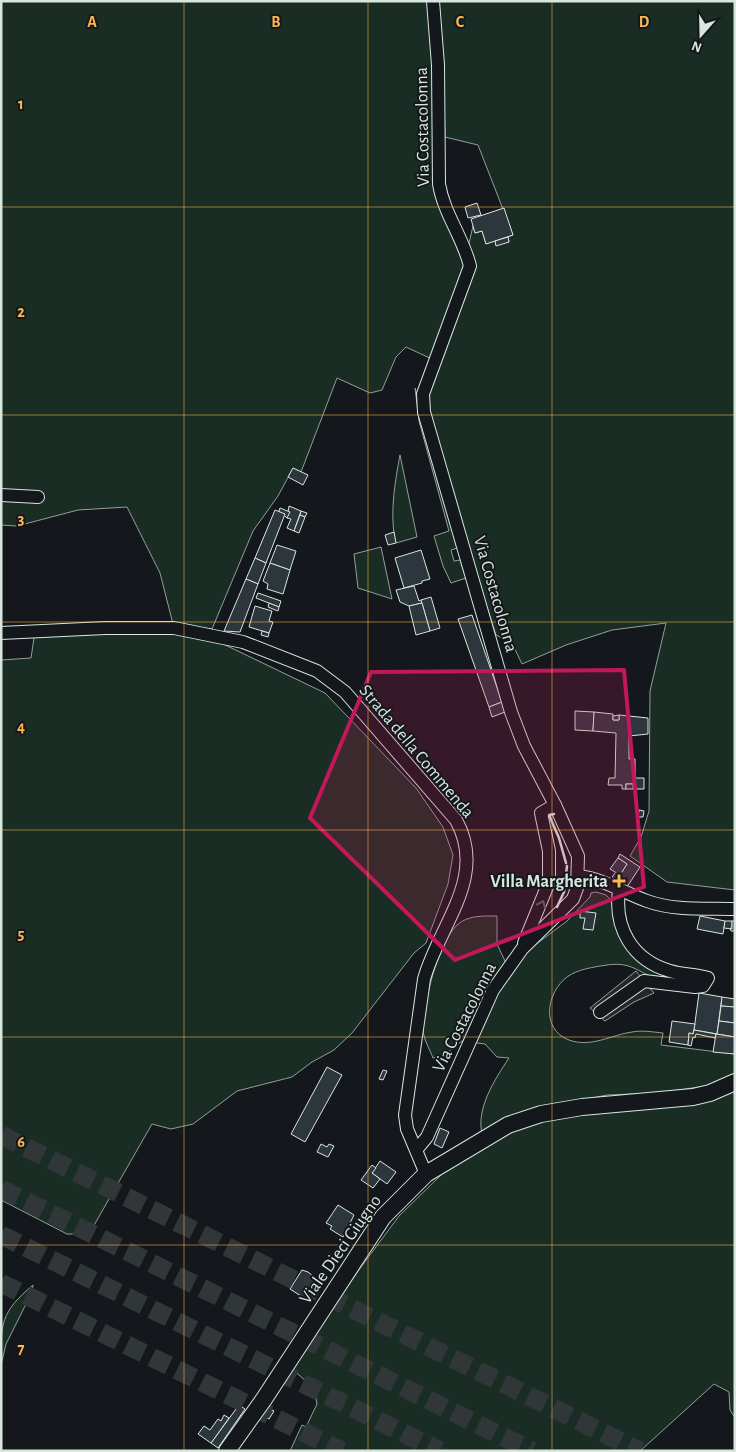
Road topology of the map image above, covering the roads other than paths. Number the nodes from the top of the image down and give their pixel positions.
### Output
1 (433, 1) edge
2 (1, 495) edge
3 (38, 497) dead end
4 (1, 633) edge
5 (555, 806) junction
6 (580, 876) junction
7 (619, 891) junction
8 (735, 909) edge
9 (522, 949) junction
10 (600, 1012) dead end
11 (735, 1082) edge
12 (417, 1149) junction
13 (426, 1174) junction
14 (226, 1451) edge

1 - 5 street, Via Costacolonna
2 - 3 street
4 - 12 street, Strada della Commenda
5 - 6 street, Via Costacolonna
9 -> 5 street
6 - 7 street
6 - 9 street, Via Costacolonna
7 - 8 street
7 - 10 street
9 - 12 street, Via Costacolonna
11 - 13 main road, Viale Dieci Giugno
12 - 13 street, Strada della Commenda
13 - 14 main road, Viale Dieci Giugno

